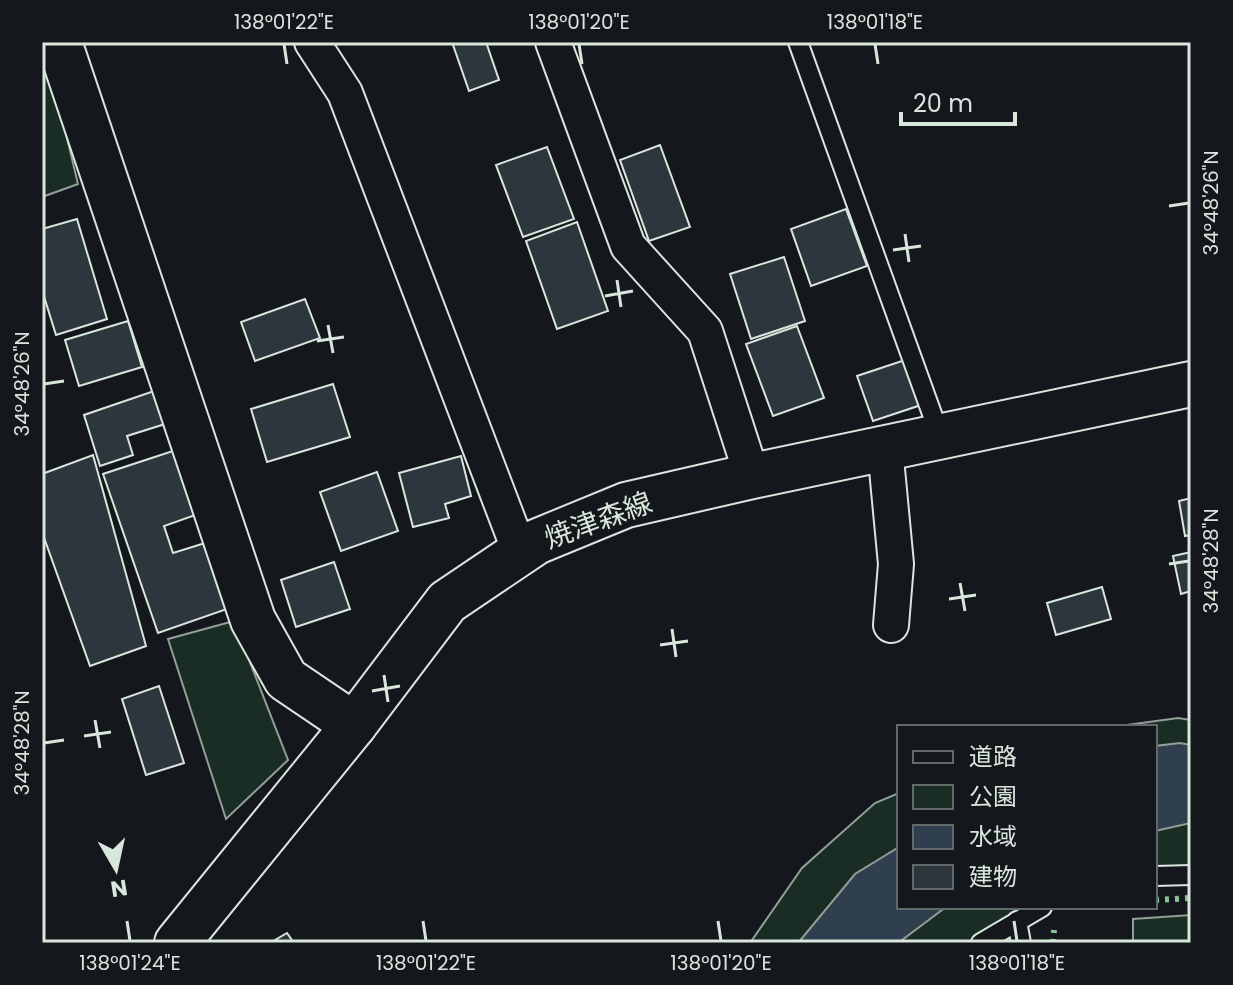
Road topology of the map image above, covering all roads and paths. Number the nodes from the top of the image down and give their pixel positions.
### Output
1 (59, 42) edge
2 (312, 42) edge
3 (553, 42) edge
4 (798, 42) edge
5 (1191, 384) edge
6 (940, 436) junction
7 (885, 448) junction
8 (752, 476) junction
9 (520, 552) junction
10 (891, 625) dead end
11 (354, 725) junction
12 (1191, 875) edge
13 (1157, 876) edge
14 (1038, 909) edge
15 (1017, 921) junction
16 (178, 943) edge
17 (981, 943) edge
18 (1021, 943) edge

1 - 11 main road
2 - 9 street
3 - 8 street
4 - 6 lane
5 - 6 main road, 焼津森線
6 - 7 main road, 焼津森線
7 - 8 main road, 焼津森線
7 - 10 street
8 - 9 main road, 焼津森線
9 - 11 main road, 焼津森線
11 - 16 main road, 焼津森線
12 - 13 lane
14 - 15 lane
15 - 17 lane
15 - 18 lane

